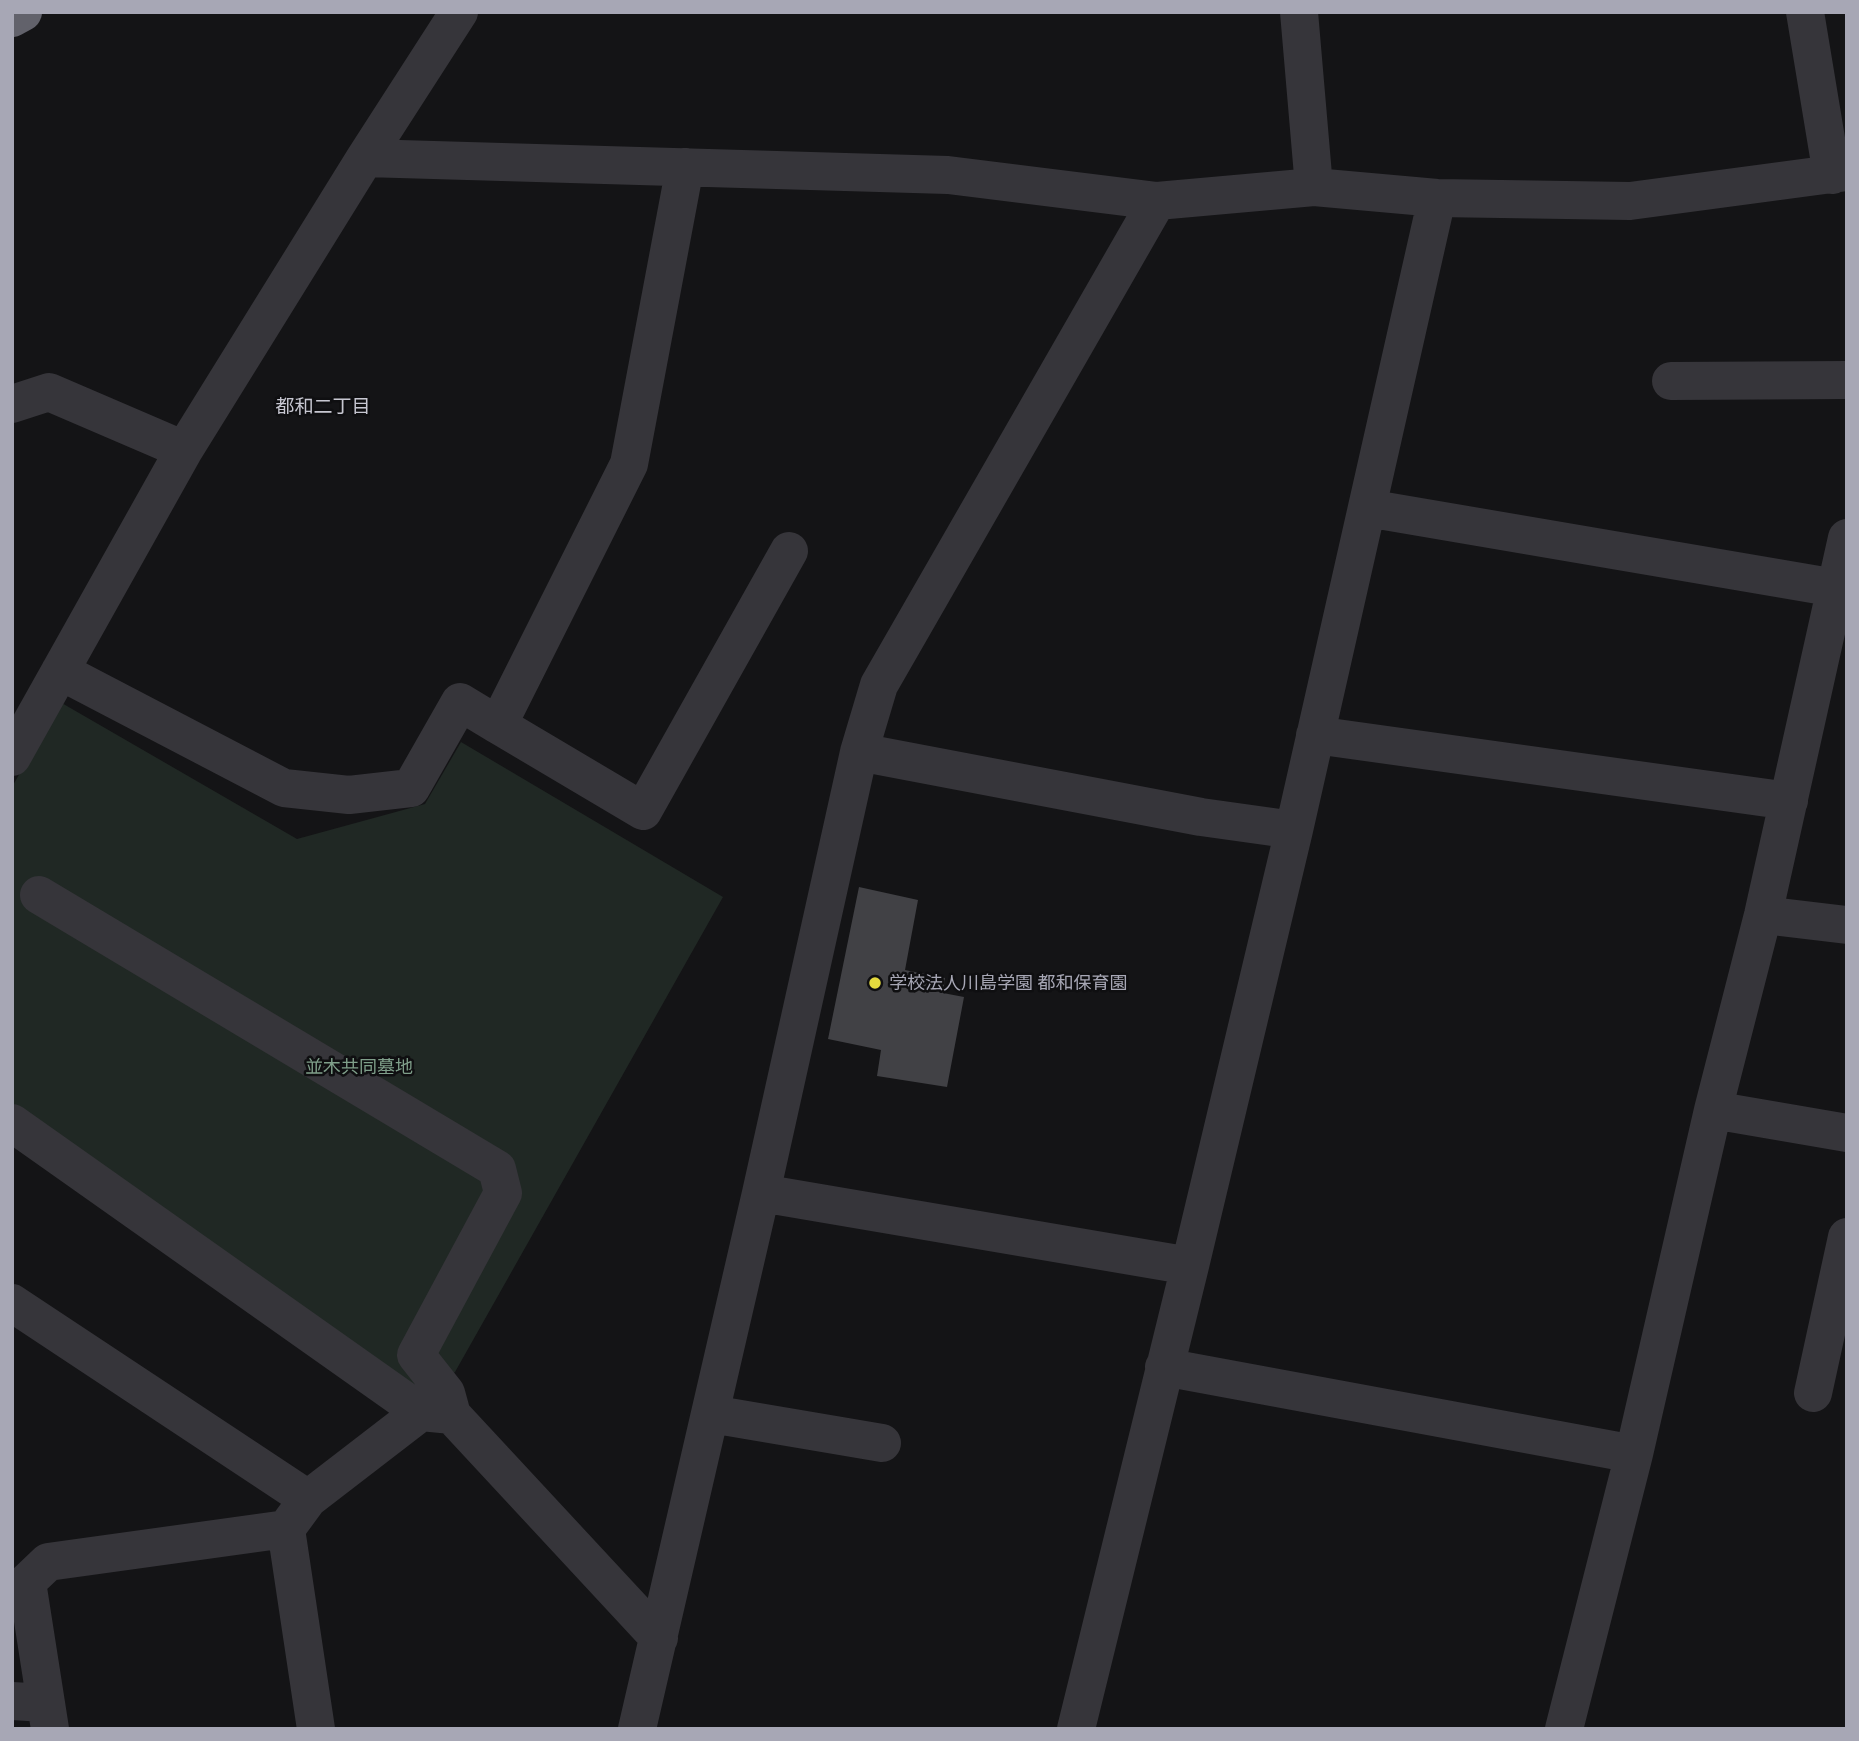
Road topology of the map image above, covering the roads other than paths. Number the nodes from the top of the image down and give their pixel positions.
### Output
1 (23, 12) edge
2 (459, 12) edge
3 (1299, 12) edge
4 (1805, 12) edge
5 (12, 18) edge
6 (365, 158) junction
7 (685, 167) junction
8 (1839, 173) edge
9 (1314, 187) junction
10 (1437, 198) junction
11 (1157, 201) junction
12 (1847, 380) edge
13 (1671, 381) dead end
14 (12, 404) edge
15 (184, 450) junction
16 (1367, 508) junction
17 (1847, 538) edge
18 (789, 551) dead end
19 (1836, 588) junction
20 (61, 671) junction
21 (498, 725) junction
22 (1315, 735) junction
23 (859, 752) junction
24 (12, 757) edge
25 (1789, 801) junction
26 (1294, 830) junction
27 (39, 895) dead end
28 (1763, 915) junction
29 (1847, 925) edge
30 (1713, 1110) junction
31 (12, 1123) edge
32 (1847, 1133) edge
33 (761, 1193) junction
34 (1847, 1237) edge
35 (1190, 1266) junction
36 (12, 1303) edge
37 (1164, 1367) junction
38 (1813, 1393) dead end
39 (436, 1414) junction
40 (711, 1414) junction
41 (882, 1443) dead end
42 (1634, 1454) junction
43 (308, 1499) junction
44 (286, 1529) junction
45 (659, 1638) junction
46 (36, 1711) edge
47 (316, 1729) edge
48 (637, 1729) edge
49 (1076, 1729) edge
50 (1564, 1729) edge

1 - 5 highway
2 - 6 street
3 - 9 street
4 - 8 street
6 - 7 street
6 - 15 street
7 - 11 street
7 - 21 street
8 - 10 street
9 - 10 street
9 - 11 street
10 - 16 street
11 - 23 street
12 - 13 street
14 - 15 street
15 - 20 street
16 - 19 street
16 - 22 street
17 - 19 street
18 - 21 street
19 - 25 street
20 - 21 street
20 - 24 street
22 - 25 street
22 - 26 street
23 - 26 street
23 - 33 street
25 - 28 street
26 - 35 street
27 - 39 street
28 - 29 street
28 - 30 street
30 - 32 street
30 - 42 street
31 - 39 street
33 - 35 street
33 - 40 street
34 - 38 street
35 - 37 street
36 - 43 street
37 - 42 street
37 - 49 street
39 - 43 street
39 - 45 street
40 - 41 street
40 - 45 street
42 - 50 street
43 - 44 street
44 - 46 street
44 - 47 street
45 - 48 street

